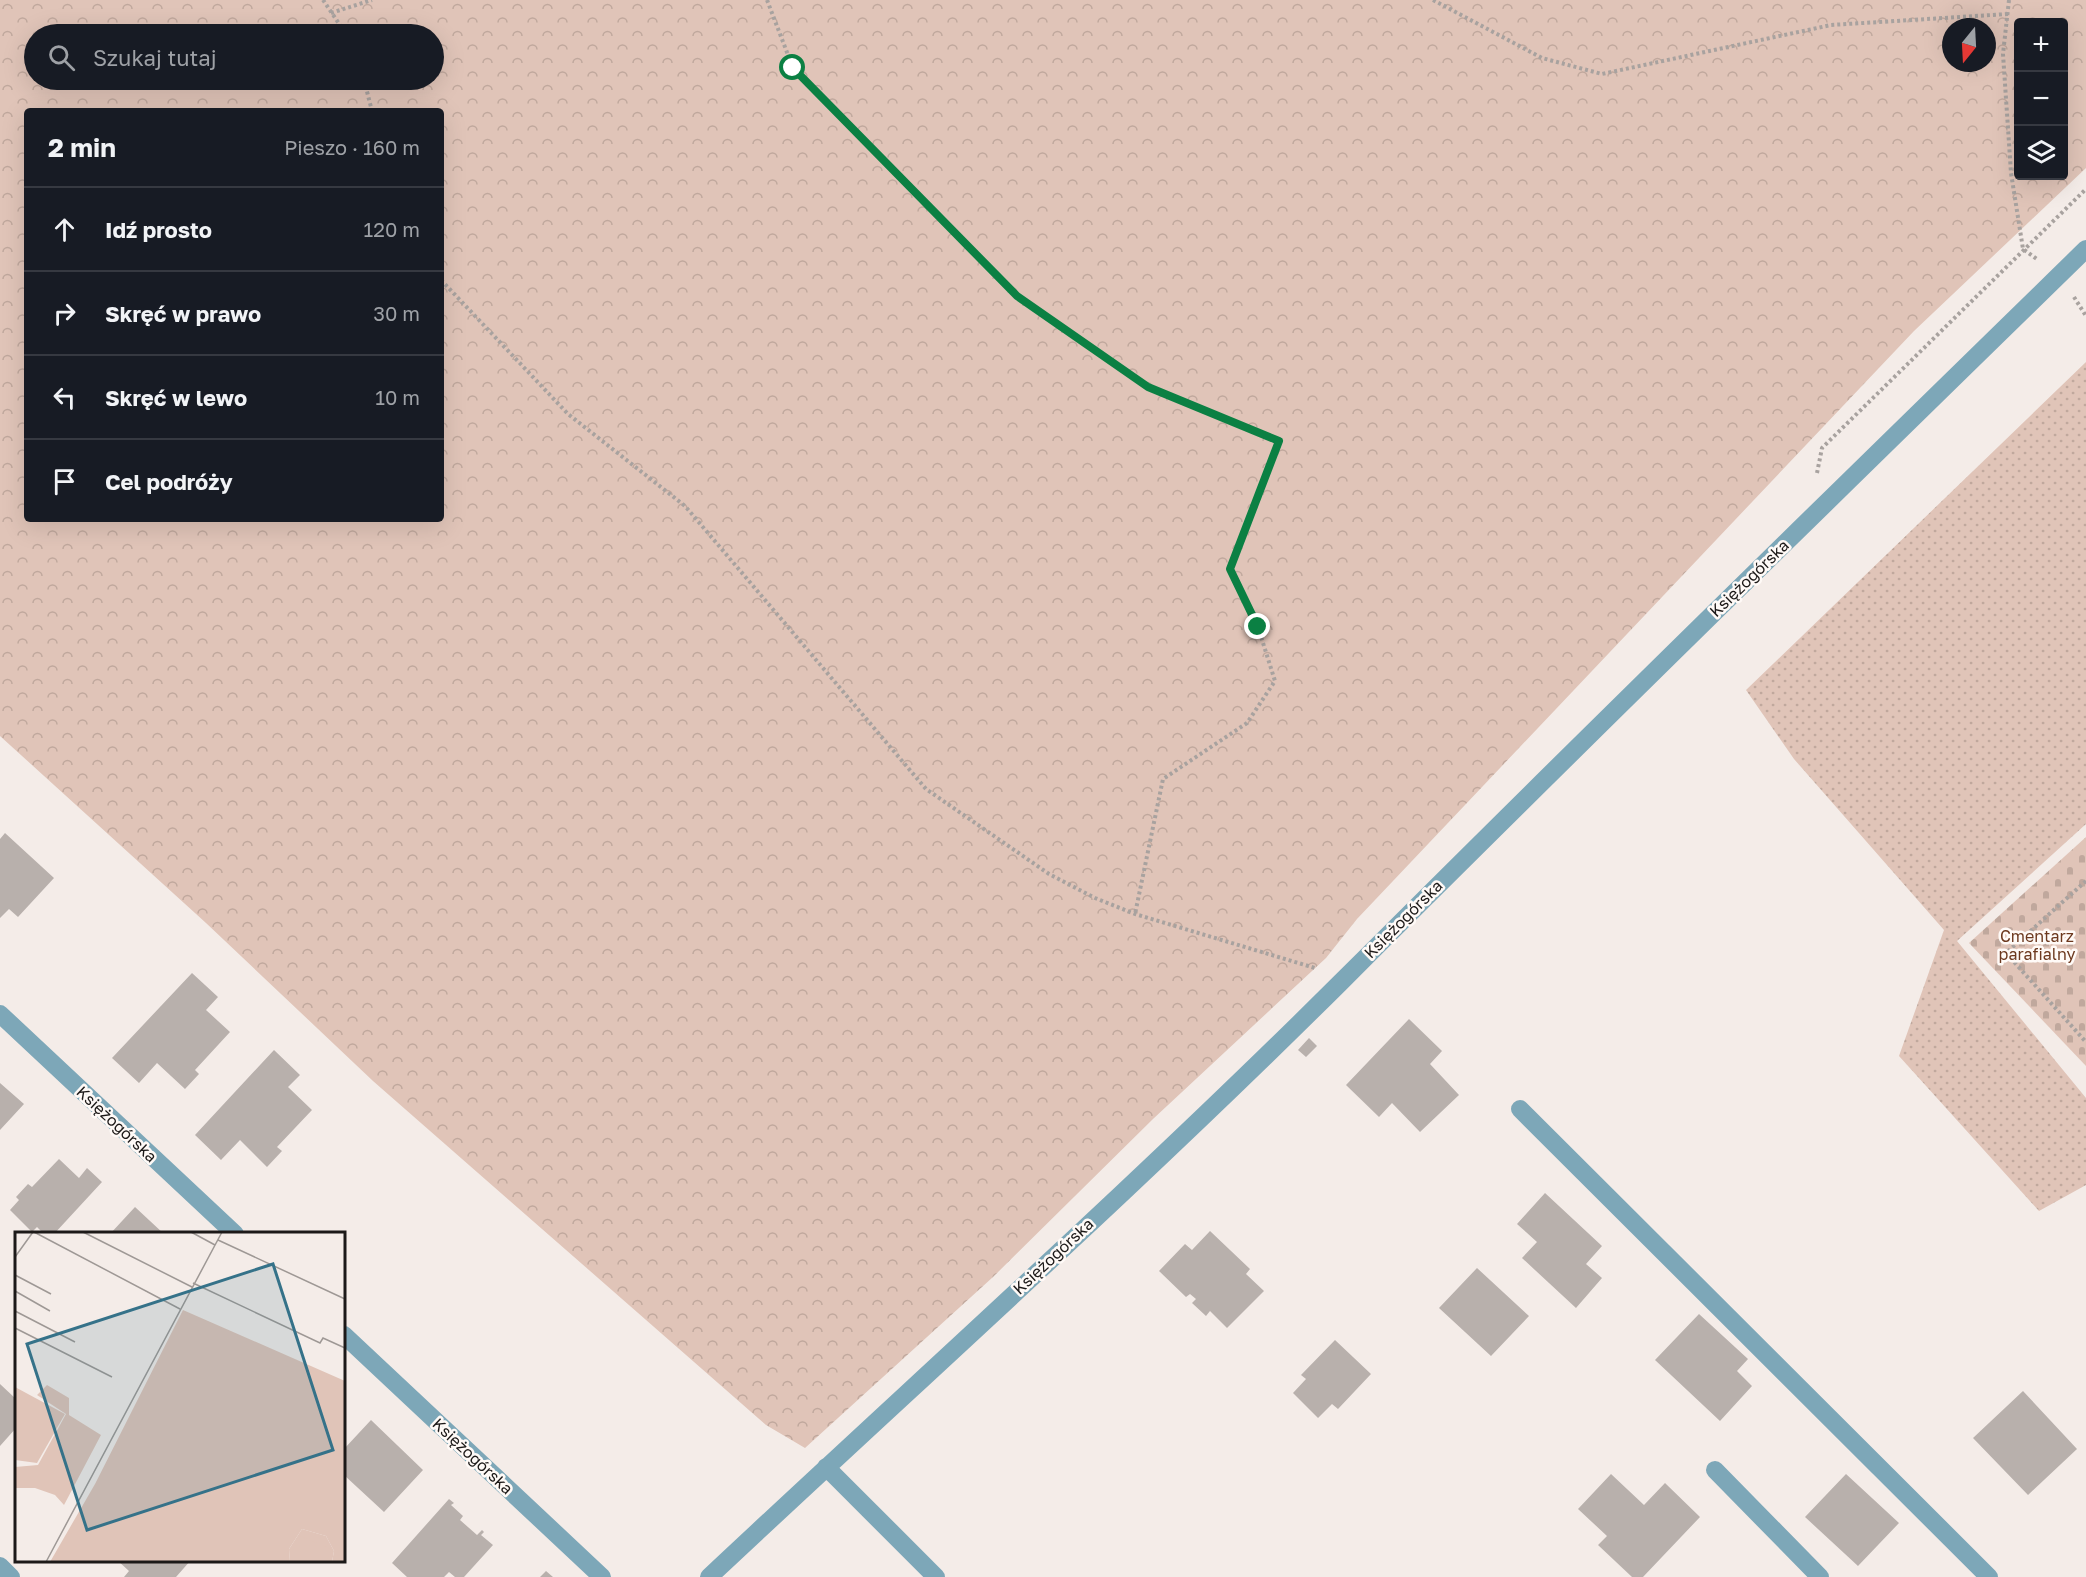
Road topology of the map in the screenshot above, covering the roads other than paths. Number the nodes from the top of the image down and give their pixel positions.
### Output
1 (2086, 249) edge
2 (0, 1014) edge
3 (1520, 1109) dead end
4 (234, 1232) edge
5 (345, 1336) edge
6 (826, 1467) junction
7 (1715, 1470) dead end
8 (0, 1566) edge
9 (11, 1577) edge
10 (602, 1577) edge
11 (709, 1577) edge
12 (936, 1577) edge
13 (1820, 1577) edge
14 (1989, 1577) edge

1 - 6 street, Księżogórska
2 - 4 street, Księżogórska
3 - 14 street
5 - 10 street, Księżogórska
6 - 11 street, Księżogórska
6 - 12 street
7 - 13 street
8 - 9 street

